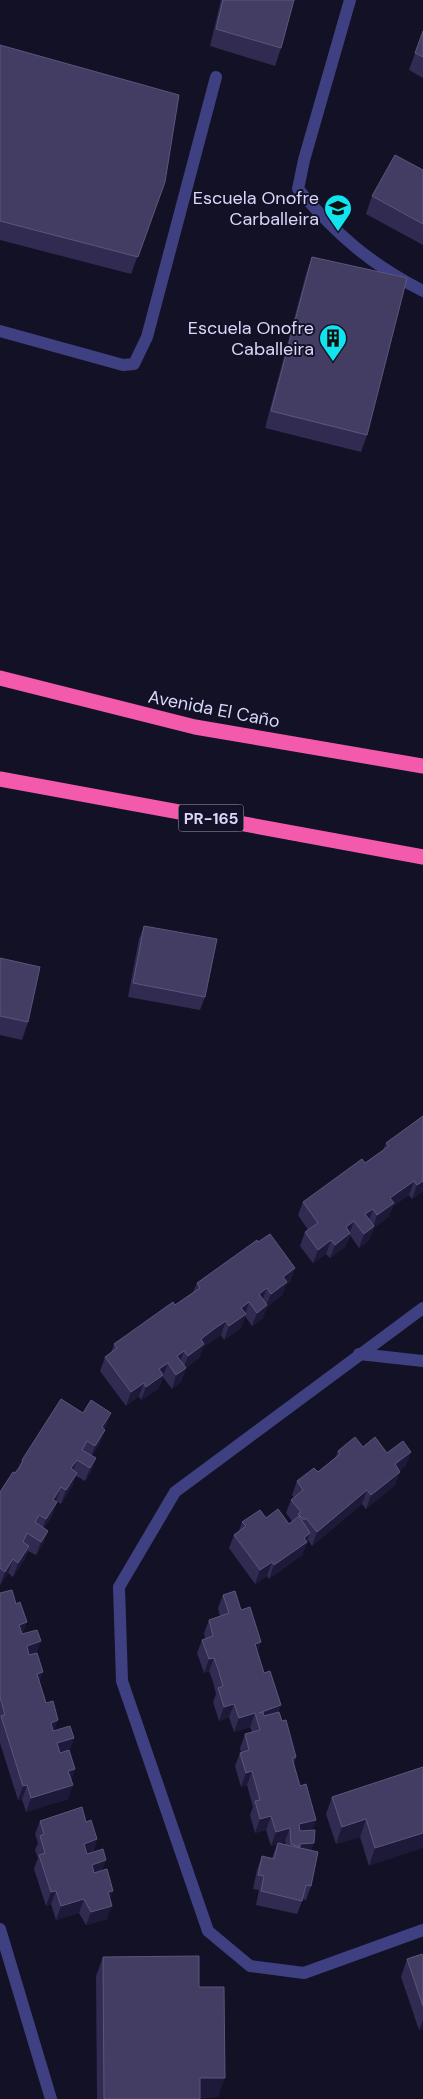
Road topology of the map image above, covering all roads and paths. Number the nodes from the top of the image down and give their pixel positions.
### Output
1 (350, 0) edge
2 (216, 77) dead end
3 (423, 291) edge
4 (0, 331) edge
5 (0, 678) edge
6 (423, 766) edge
7 (0, 779) edge
8 (423, 857) edge
9 (423, 1308) edge
10 (359, 1354) junction
11 (423, 1361) edge
12 (0, 1929) edge
13 (423, 1930) edge
14 (51, 2099) edge

1 - 3 street
2 - 4 street
5 - 6 highway, Avenida El Caño
7 - 8 highway, PR-165
9 - 10 street
10 - 11 street
10 - 13 street
12 - 14 street

